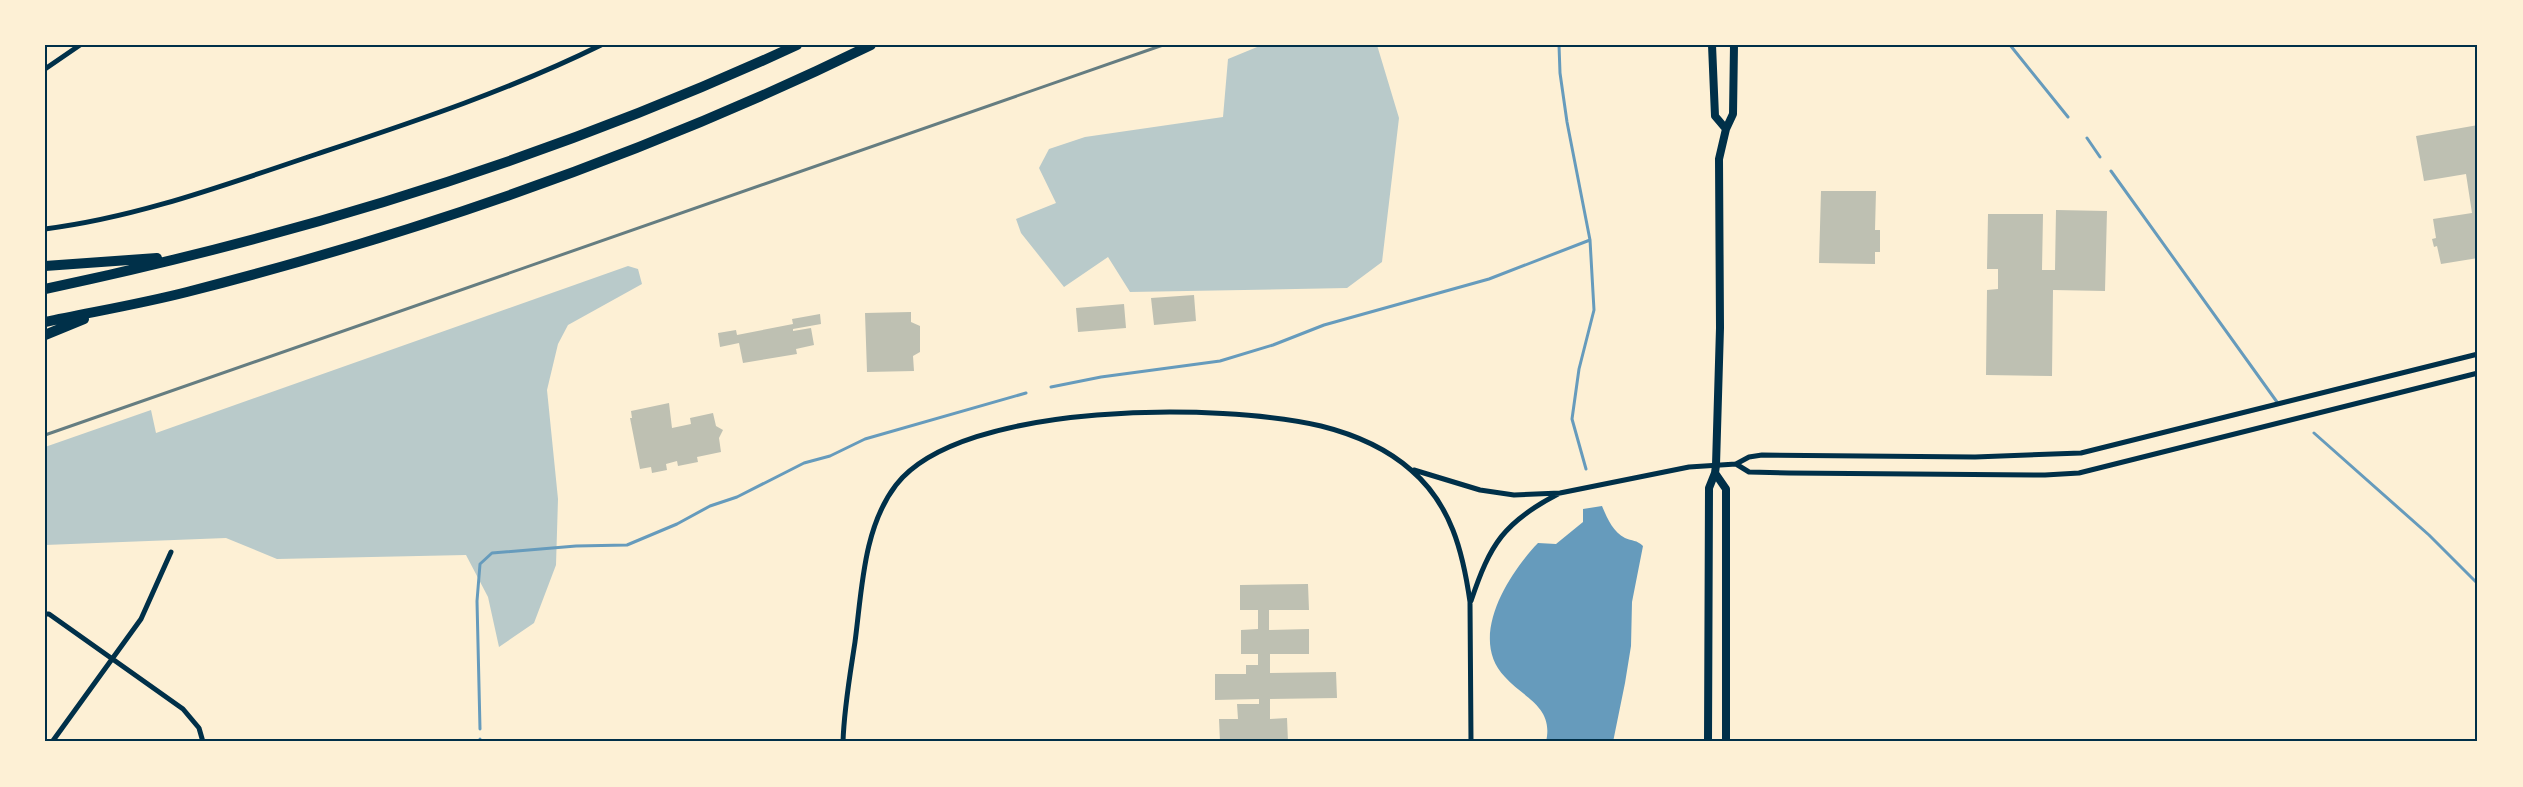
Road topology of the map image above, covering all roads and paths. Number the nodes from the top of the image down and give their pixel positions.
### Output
1 (80, 45) edge
2 (601, 45) edge
3 (797, 45) edge
4 (871, 45) edge
5 (1712, 45) edge
6 (1734, 45) edge
7 (45, 69) edge
8 (1726, 129) junction
9 (45, 229) edge
10 (185, 257) junction
11 (45, 266) edge
12 (45, 289) edge
13 (114, 308) junction
14 (45, 322) edge
15 (45, 335) edge
16 (2478, 354) edge
17 (2478, 373) edge
18 (1736, 464) junction
19 (1411, 469) junction
20 (1716, 469) junction
21 (1560, 493) junction
22 (171, 552) dead end
23 (1470, 602) junction
24 (45, 614) edge
25 (112, 658) junction
26 (52, 742) edge
27 (203, 742) edge
28 (843, 742) edge
29 (1471, 742) edge
30 (1708, 742) edge
31 (1726, 742) edge

1 - 7 street
2 - 9 street
3 - 10 highway
4 - 13 highway
5 - 8 main road
6 - 8 main road
8 - 20 main road
10 - 11 highway
10 - 12 highway
13 - 14 highway
13 - 15 highway
16 - 18 street
17 - 18 street
18 - 20 street
19 - 21 street
19 - 23 street
19 - 28 street
20 - 21 street
20 - 30 main road
20 - 31 main road
21 - 23 street
22 - 25 street
23 - 29 street
24 - 25 street
25 - 26 street
25 - 27 street

